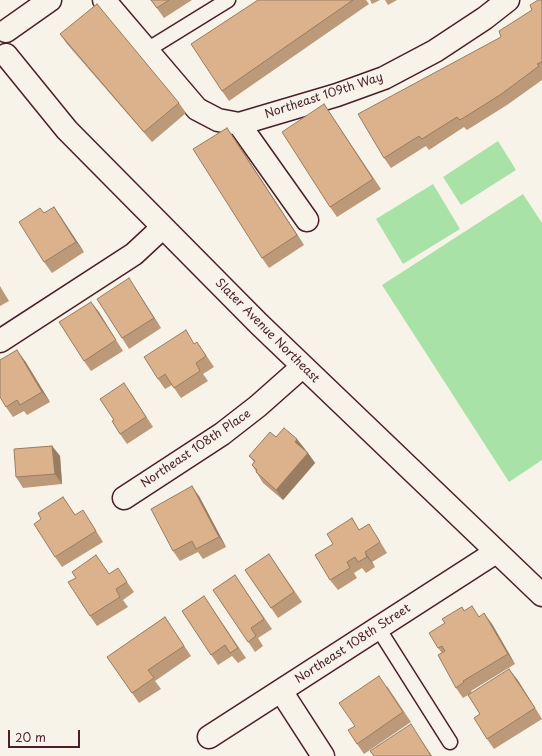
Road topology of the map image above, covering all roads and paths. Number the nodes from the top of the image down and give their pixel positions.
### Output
1 (50, 0) edge
2 (104, 0) edge
3 (228, 0) edge
4 (508, 0) edge
5 (3, 28) edge
6 (147, 50) junction
7 (3, 57) edge
8 (239, 124) junction
9 (307, 220) dead end
10 (163, 227) junction
11 (0, 341) edge
12 (302, 366) junction
13 (124, 498) dead end
14 (496, 552) junction
15 (542, 595) edge
16 (378, 628) junction
17 (280, 691) junction
18 (209, 737) dead end
19 (450, 742) dead end
20 (323, 756) edge

1 - 5 street
2 - 6 street
3 - 6 lane
4 - 8 street, Northeast 109th Way
5 - 7 street
6 - 8 street
7 - 10 street, Slater Avenue Northeast
8 - 9 street
10 - 11 street
10 - 12 street, Slater Avenue Northeast
12 - 13 street, Northeast 108th Place
12 - 14 street, Slater Avenue Northeast
14 - 15 street, Slater Avenue Northeast
14 - 16 street, Northeast 108th Street
16 - 17 street, Northeast 108th Street
16 - 19 lane
17 - 18 street, Northeast 108th Street
17 - 20 street

